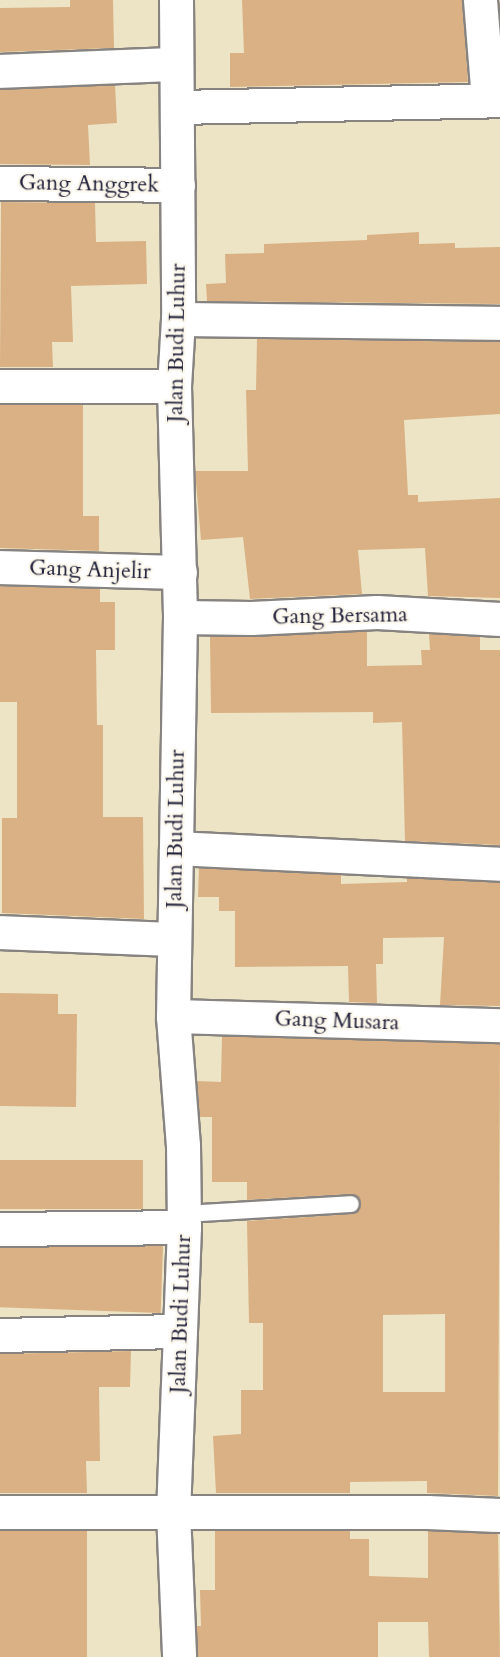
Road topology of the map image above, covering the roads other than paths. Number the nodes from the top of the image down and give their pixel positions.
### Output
1 (176, 0) edge
2 (480, 0) edge
3 (174, 64) junction
4 (0, 71) edge
5 (494, 100) edge
6 (177, 107) junction
7 (0, 183) edge
8 (178, 185) junction
9 (178, 320) junction
10 (500, 323) edge
11 (0, 386) edge
12 (174, 386) junction
13 (0, 567) edge
14 (180, 572) junction
15 (180, 618) junction
16 (500, 619) edge
17 (176, 848) junction
18 (500, 864) edge
19 (0, 932) edge
20 (174, 939) junction
21 (173, 1017) junction
22 (500, 1025) edge
23 (351, 1204) dead end
24 (184, 1220) junction
25 (0, 1229) edge
26 (180, 1331) junction
27 (0, 1335) edge
28 (173, 1511) junction
29 (0, 1512) edge
30 (500, 1515) edge
31 (179, 1657) edge

1 - 3 street, Jalan Budi Luhur
2 - 5 street
3 - 4 street
3 - 6 street, Jalan Budi Luhur
5 - 6 street
6 - 8 street, Jalan Budi Luhur
7 - 8 street, Gang Anggrek
8 - 9 street, Jalan Budi Luhur
9 - 10 street
9 - 12 street, Jalan Budi Luhur
11 - 12 street
12 - 14 street, Jalan Budi Luhur
13 - 14 street, Gang Anjelir
14 - 15 street, Jalan Budi Luhur
15 - 16 street, Gang Bersama
15 - 17 street, Jalan Budi Luhur
17 - 18 street
17 - 20 street, Jalan Budi Luhur
19 - 20 street
20 - 21 street, Jalan Budi Luhur
21 - 22 street, Gang Musara
21 - 24 street, Jalan Budi Luhur
23 - 24 lane
24 - 25 street
24 - 26 street, Jalan Budi Luhur
26 - 27 street
26 - 28 street, Jalan Budi Luhur
28 - 29 street
28 - 30 street
28 - 31 street, Jalan Budi Luhur

